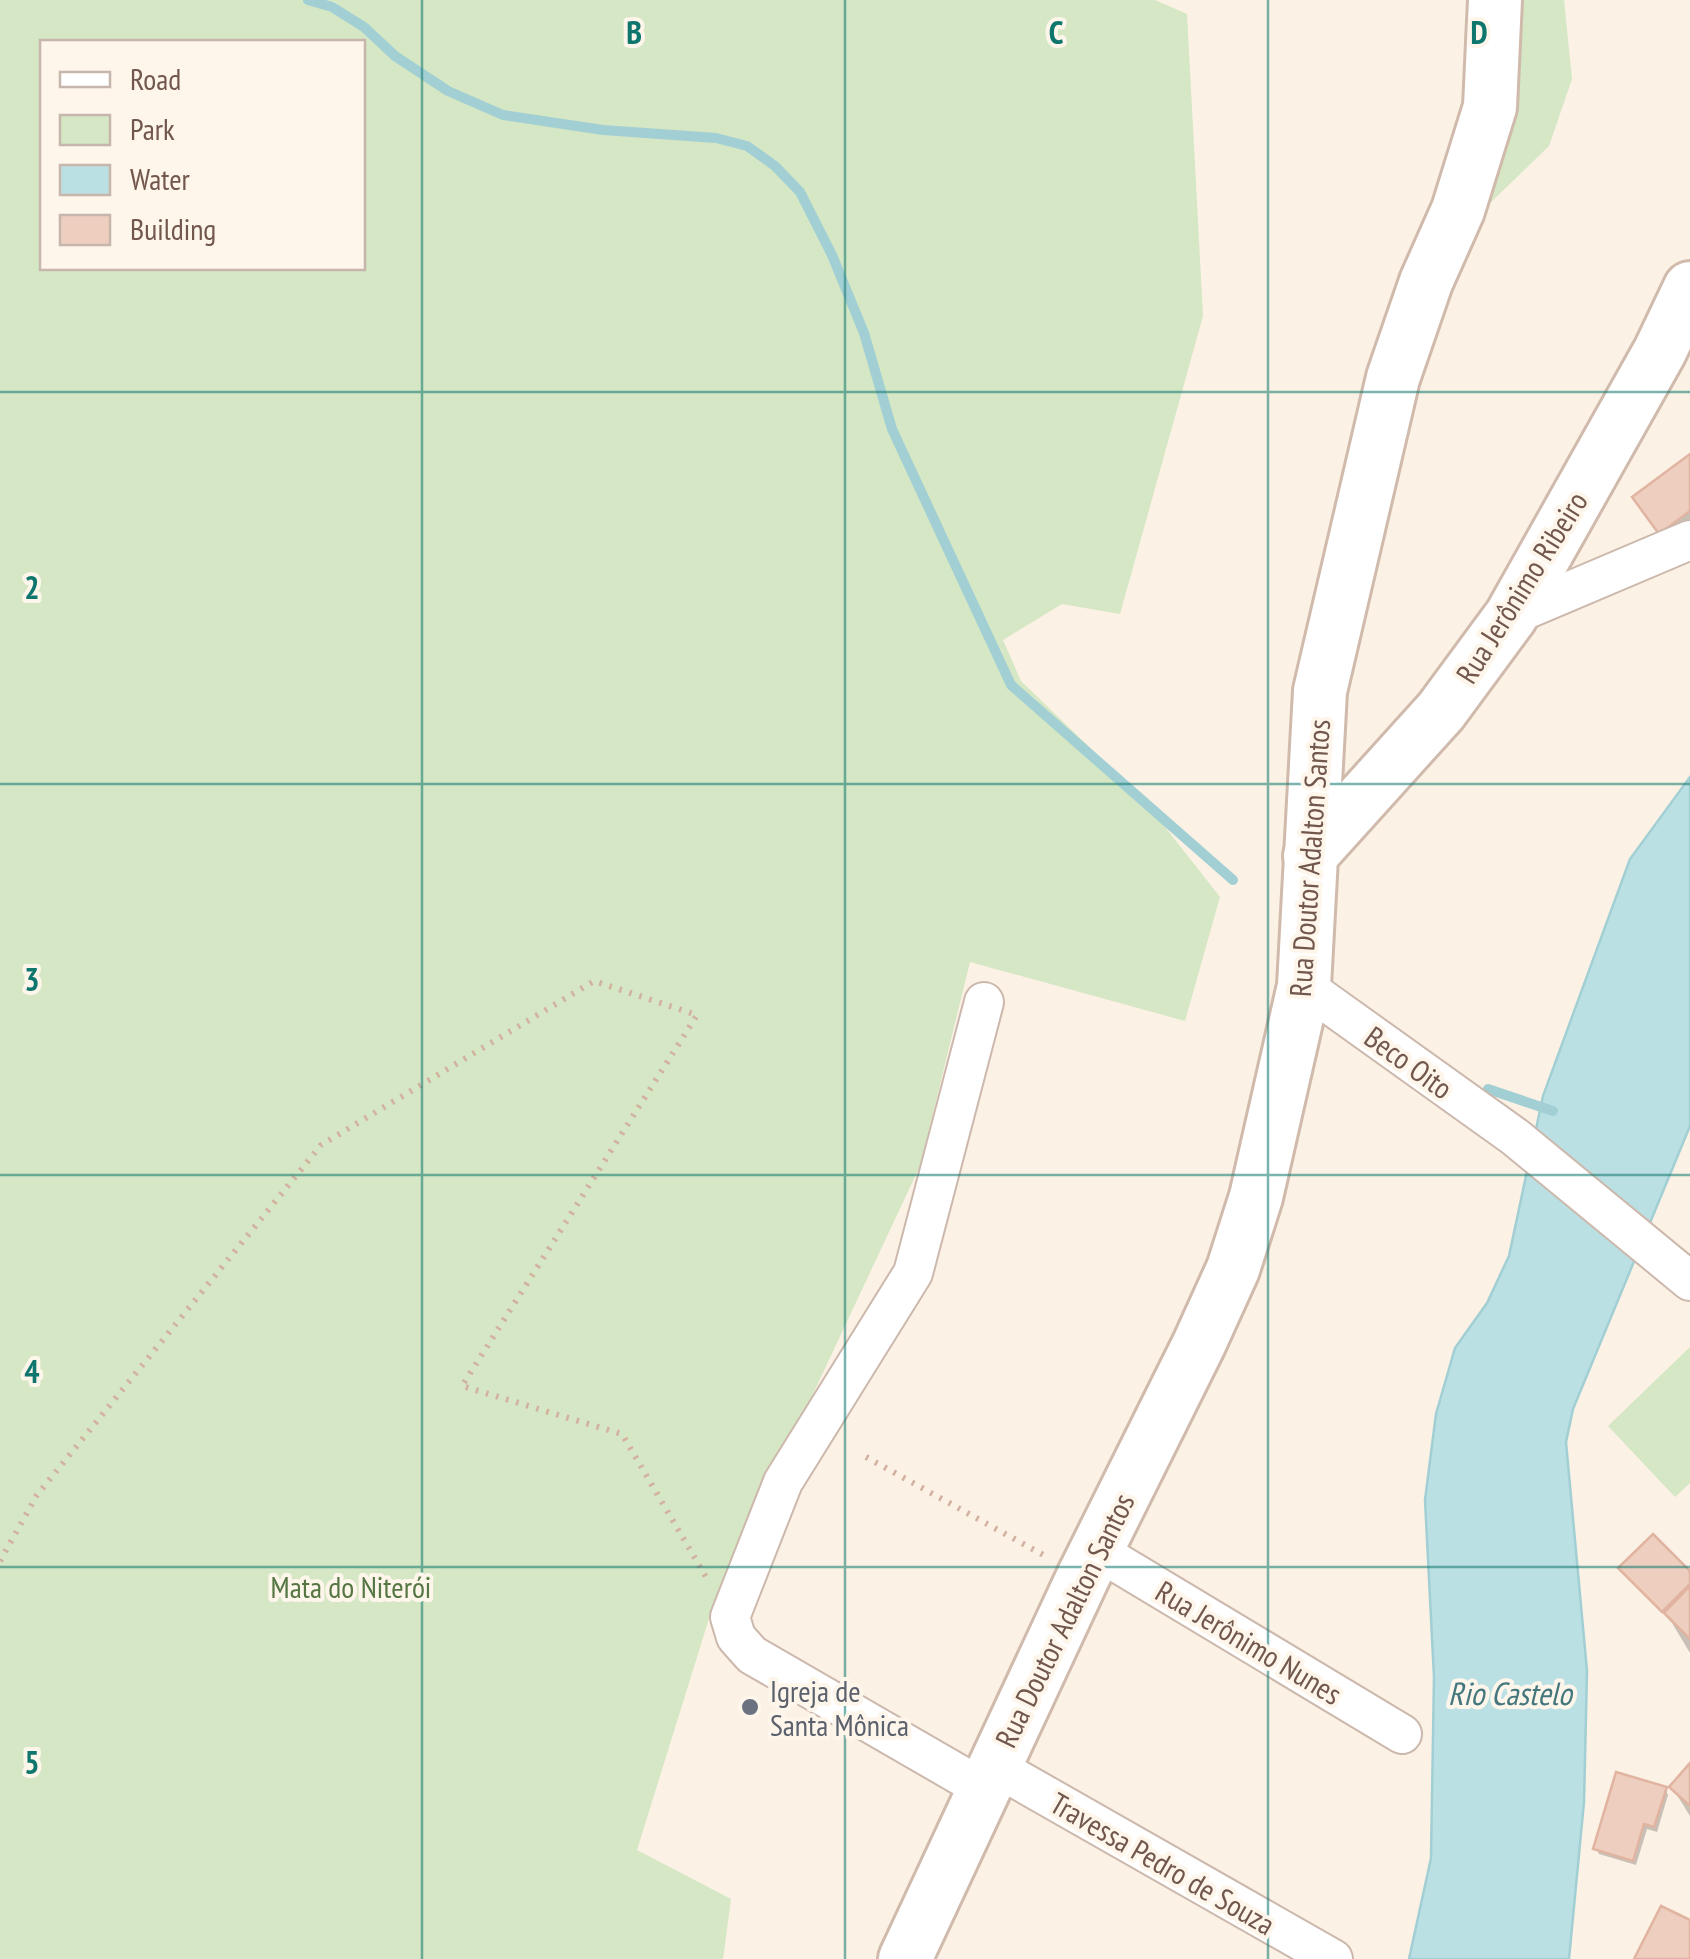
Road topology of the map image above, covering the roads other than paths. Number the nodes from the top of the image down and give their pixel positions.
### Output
1 (1496, 0) edge
2 (1690, 288) edge
3 (1690, 540) edge
4 (1511, 616) junction
5 (1310, 856) junction
6 (1304, 986) junction
7 (984, 1002) dead end
8 (1690, 1281) edge
9 (1090, 1563) junction
10 (1402, 1734) dead end
11 (989, 1778) junction
12 (905, 1959) edge
13 (1332, 1959) edge

1 - 5 main road, Rua Doutor Adalton Santos
2 - 4 main road, Rua Jerônimo Ribeiro
3 - 4 street
4 - 5 main road, Rua Jerônimo Ribeiro
5 - 6 main road, Rua Doutor Adalton Santos
6 - 8 street, Beco Oito
6 - 9 main road, Rua Doutor Adalton Santos
7 - 11 street, Travessa Pedro de Souza
9 - 10 street, Rua Jerônimo Nunes
9 - 11 main road, Rua Doutor Adalton Santos
11 - 12 main road, Rua Doutor Adalton Santos
11 - 13 street, Travessa Pedro de Souza

